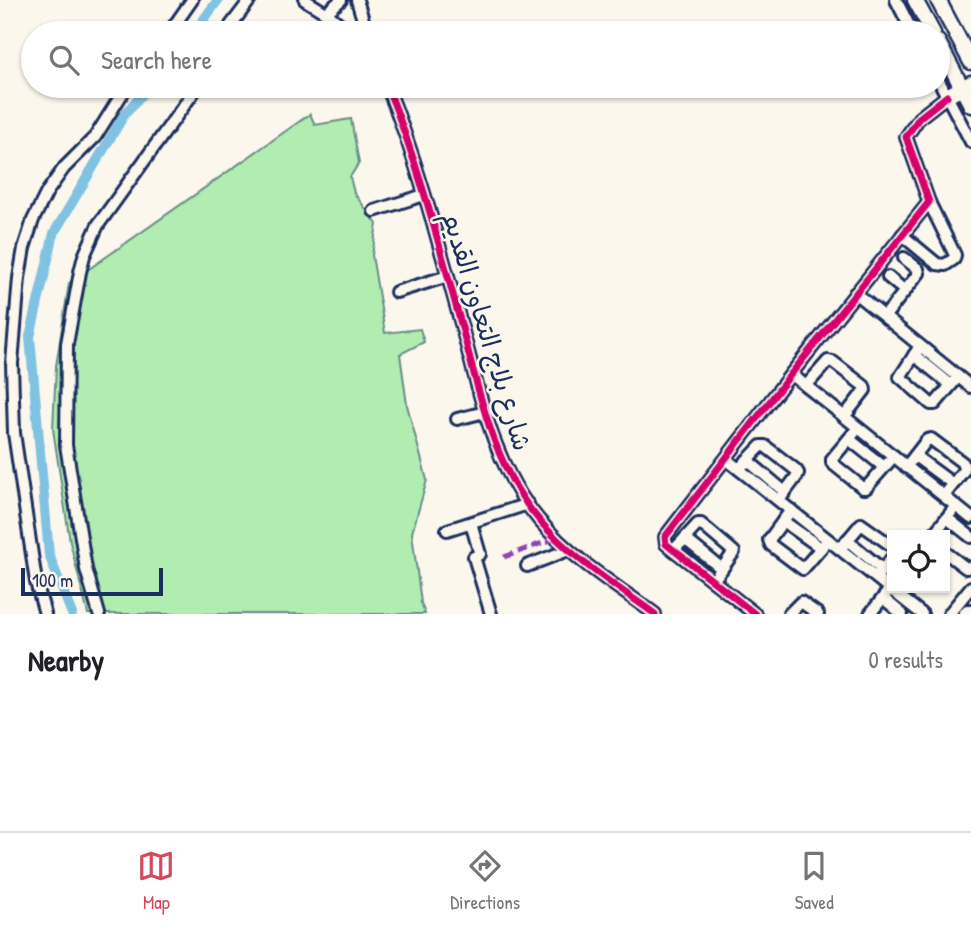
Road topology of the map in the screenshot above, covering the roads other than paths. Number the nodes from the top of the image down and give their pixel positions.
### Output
1 (192, 0) edge
2 (250, 0) edge
3 (305, 0) edge
4 (341, 0) edge
5 (357, 0) edge
6 (896, 0) edge
7 (915, 0) edge
8 (938, 0) edge
9 (326, 13) junction
10 (177, 21) edge
11 (233, 21) edge
12 (336, 21) edge
13 (363, 21) edge
14 (907, 21) edge
15 (926, 21) edge
16 (949, 21) edge
17 (950, 23) edge
18 (950, 60) edge
19 (971, 62) edge
20 (966, 84) edge
21 (950, 94) edge
22 (119, 98) edge
23 (189, 98) edge
24 (392, 98) edge
25 (944, 98) edge
26 (948, 98) edge
27 (971, 105) edge
28 (971, 142) edge
29 (424, 195) junction
30 (929, 202) junction
31 (374, 211) dead end
32 (902, 235) junction
33 (904, 258) dead end
34 (448, 276) junction
35 (888, 277) dead end
36 (905, 291) junction
37 (396, 292) dead end
38 (855, 293) junction
39 (885, 316) junction
40 (917, 351) junction
41 (790, 374) junction
42 (955, 381) junction
43 (806, 386) junction
44 (971, 387) edge
45 (485, 412) junction
46 (844, 417) junction
47 (457, 419) dead end
48 (858, 428) junction
49 (849, 439) junction
50 (894, 456) junction
51 (915, 456) junction
52 (726, 459) junction
53 (743, 465) junction
54 (884, 467) junction
55 (906, 467) junction
56 (953, 484) junction
57 (782, 496) junction
58 (944, 496) junction
59 (528, 504) junction
60 (956, 506) junction
61 (791, 510) junction
62 (947, 518) junction
63 (971, 518) edge
64 (783, 521) junction
65 (471, 523) junction
66 (447, 530) dead end
67 (937, 530) edge
68 (971, 537) edge
69 (685, 539) junction
70 (887, 542) edge
71 (825, 544) junction
72 (843, 544) junction
73 (568, 550) junction
74 (674, 550) junction
75 (950, 556) edge
76 (887, 564) edge
77 (527, 566) dead end
78 (971, 567) edge
79 (722, 569) junction
80 (879, 574) junction
81 (713, 581) junction
82 (887, 585) edge
83 (971, 587) edge
84 (887, 593) edge
85 (895, 593) edge
86 (883, 598) junction
87 (971, 610) edge
88 (45, 614) edge
89 (99, 614) edge
90 (491, 614) edge
91 (654, 614) edge
92 (755, 614) edge
93 (789, 614) edge
94 (818, 614) edge
95 (870, 614) edge
96 (902, 614) edge
97 (922, 614) edge
98 (949, 614) edge
99 (964, 614) edge

1 - 10 street
2 - 11 street
3 - 9 street
4 - 9 street
5 - 13 street
6 - 14 street
7 - 15 main road
8 - 16 main road
9 - 12 street
17 - 19 main road
18 - 20 main road
20 - 21 main road
20 - 27 main road
22 - 88 street
23 - 89 street
24 - 29 street, شارع بلاج التعاون القديم
25 - 30 street
26 - 28 street
29 - 31 street
29 - 34 street, شارع بلاج التعاون القديم
30 - 32 street
30 - 32 street
32 - 38 street
33 - 36 street
34 - 37 street
34 - 45 street, شارع بلاج التعاون القديم
35 - 36 street
36 - 39 street
38 - 39 street
38 - 41 street
39 - 40 street
40 - 42 street
40 - 42 street
41 - 43 street
41 - 52 street
42 - 44 street
43 - 46 street
43 - 46 street
45 - 47 street
45 - 59 street, شارع بلاج التعاون القديم
46 - 48 street
48 - 49 street
48 - 50 street
49 - 54 street
49 - 54 street
50 - 54 street
50 - 55 street
51 - 55 street
51 - 56 street
51 - 56 street
52 - 53 street
52 - 74 street
53 - 57 street
53 - 57 street
55 - 58 street
56 - 58 street
57 - 61 street
58 - 60 street
59 - 65 street
59 - 73 street, شارع بلاج التعاون القديم
60 - 62 street
60 - 63 street
61 - 64 street
61 - 71 street
62 - 67 street
62 - 68 street
64 - 71 street
64 - 71 street
65 - 66 street
65 - 90 street
69 - 74 street
69 - 79 street
69 - 79 street
70 - 72 street
71 - 72 street
72 - 80 street
73 - 77 street
73 - 91 street, شارع بلاج التعاون القديم
74 - 81 street
75 - 78 street
76 - 80 street
79 - 81 street
80 - 82 street
81 - 92 street
83 - 98 street
84 - 86 street
85 - 97 street
86 - 95 street
86 - 96 street
87 - 99 street
93 - 94 street

